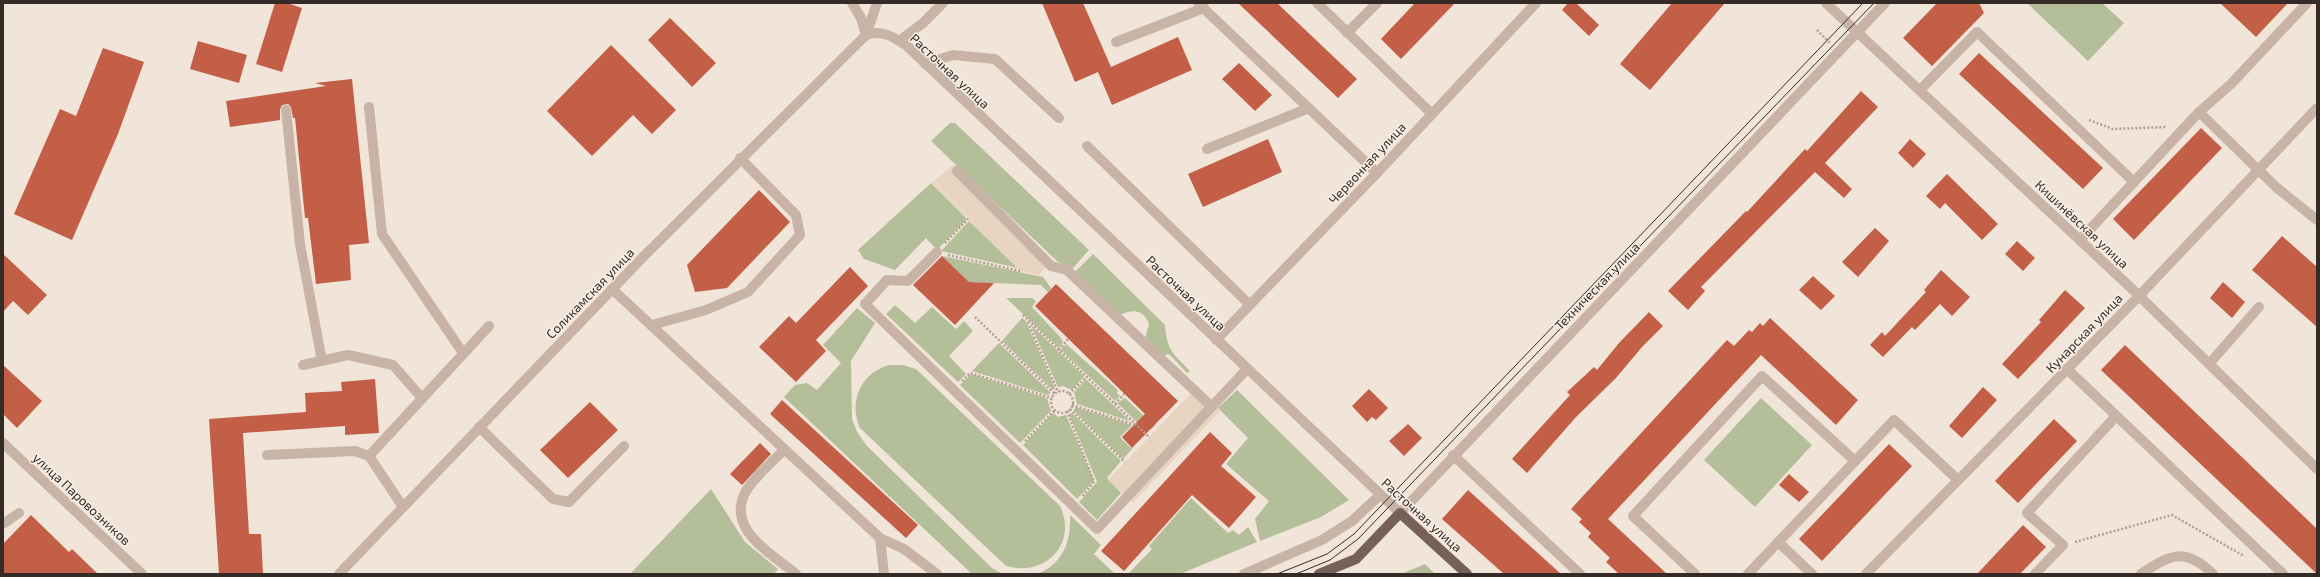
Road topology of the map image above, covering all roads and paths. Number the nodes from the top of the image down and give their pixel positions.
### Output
1 (852, 3) edge
2 (877, 3) edge
3 (943, 3) edge
4 (1317, 3) edge
5 (1376, 3) edge
6 (1536, 3) edge
7 (1826, 3) edge
8 (1885, 3) edge
9 (2308, 3) edge
10 (1201, 6) edge
11 (1858, 32) junction
12 (1347, 33) junction
13 (866, 35) junction
14 (899, 40) junction
15 (1116, 42) dead end
16 (925, 64) junction
17 (1920, 90) junction
18 (369, 107) dead end
19 (1309, 108) junction
20 (2317, 108) edge
21 (286, 110) dead end
22 (2199, 112) junction
23 (1431, 113) junction
24 (1059, 118) dead end
25 (2084, 118) dead end
26 (2186, 127) junction
27 (1087, 146) dead end
28 (1207, 149) dead end
29 (740, 158) junction
30 (2259, 170) junction
31 (957, 171) dead end
32 (1377, 173) junction
33 (2134, 182) junction
34 (968, 219) dead end
35 (2317, 220) edge
36 (2080, 240) junction
37 (937, 252) junction
38 (1020, 271) dead end
39 (612, 289) junction
40 (2139, 296) junction
41 (1250, 305) junction
42 (2259, 307) dead end
43 (1023, 315) dead end
44 (975, 317) dead end
45 (1027, 320) junction
46 (489, 326) dead end
47 (652, 326) junction
48 (1068, 339) dead end
49 (1216, 340) junction
50 (1059, 350) junction
51 (464, 353) junction
52 (322, 361) junction
53 (2209, 364) junction
54 (303, 365) dead end
55 (1247, 369) junction
56 (2067, 369) junction
57 (1086, 377) junction
58 (954, 389) junction
59 (1056, 393) junction
60 (1069, 394) junction
61 (1124, 394) dead end
62 (422, 398) junction
63 (1052, 398) junction
64 (1115, 404) junction
65 (1072, 405) junction
66 (1211, 406) junction
67 (1070, 409) junction
68 (1055, 410) junction
69 (1067, 412) junction
70 (2116, 416) junction
71 (1136, 425) junction
72 (479, 427) junction
73 (1149, 437) dead end
74 (3, 443) edge
75 (624, 446) dead end
76 (784, 450) junction
77 (1016, 450) junction
78 (267, 455) dead end
79 (1453, 455) junction
80 (369, 456) junction
81 (1855, 461) junction
82 (1125, 462) dead end
83 (2317, 469) edge
84 (1958, 480) junction
85 (1380, 495) junction
86 (1074, 506) junction
87 (403, 507) junction
88 (19, 513) dead end
89 (1400, 513) junction
90 (3, 524) edge
91 (880, 538) junction
92 (1778, 542) junction
93 (2063, 545) junction
94 (2248, 558) dead end
95 (789, 572) edge
96 (142, 574) edge
97 (339, 574) edge
98 (884, 574) edge
99 (937, 574) edge
100 (1244, 574) edge
101 (1319, 574) edge
102 (1467, 574) edge
103 (1580, 574) edge
104 (1695, 574) edge
105 (1748, 574) edge
106 (1812, 574) edge
107 (1866, 574) edge
108 (2035, 574) edge
109 (2141, 574) edge
110 (2214, 574) edge
111 (2283, 574) edge

1 - 13 street
2 - 13 street, Соликамская улица
3 - 14 street
4 - 12 street
5 - 12 street
6 - 23 street, Червонная улица
7 - 11 street, Кишинёвская улица
8 - 11 street, Техническая улица
9 - 22 street
10 - 15 street
10 - 19 street
11 - 17 street, Кишинёвская улица
11 - 79 street, Техническая улица
12 - 23 street
13 - 14 street, Расточная улица
13 - 29 street, Соликамская улица
14 - 16 street, Расточная улица
16 - 24 street
16 - 49 street, Расточная улица
17 - 33 street
17 - 36 street, Кишинёвская улица
18 - 51 street
19 - 28 street
19 - 32 street
20 - 30 street, Кунарская улица
21 - 52 street
22 - 26 street
22 - 30 street
23 - 32 street, Червонная улица
25 - 26 path
26 - 33 street
27 - 41 street
29 - 39 street, Соликамская улица
29 - 47 street
30 - 35 street
30 - 40 street, Кунарская улица
31 - 66 street
32 - 41 street, Червонная улица
33 - 36 street
34 - 37 path
36 - 40 street, Кишинёвская улица
37 - 38 path
37 - 58 street
39 - 47 street
39 - 72 street, Соликамская улица
40 - 53 street, Кишинёвская улица
40 - 56 street, Кунарская улица
41 - 49 street, Червонная улица
42 - 53 street
43 - 45 path
44 - 59 path
45 - 50 path
45 - 59 path
46 - 51 street
47 - 76 street
48 - 50 path
49 - 55 street, Расточная улица
50 - 57 path
51 - 62 street
52 - 54 street
52 - 62 street
53 - 83 street, Кишинёвская улица
55 - 66 street
55 - 85 street, Расточная улица
56 - 70 street
56 - 84 street, Кунарская улица
57 - 60 path
57 - 64 path
58 - 63 path
58 - 77 street
59 - 60 path
59 - 63 path
60 - 65 path
61 - 64 path
62 - 80 street
63 - 68 path
64 - 71 path
65 - 67 path
65 - 71 path
66 - 86 street
67 - 69 path
67 - 82 path
68 - 69 path
68 - 77 path
69 - 86 path
70 - 93 street
70 - 111 street
71 - 73 path
72 - 75 street
72 - 87 street, Соликамская улица
74 - 96 street, улица Паровозников
76 - 91 street
76 - 95 street
77 - 86 street
78 - 80 street
79 - 89 street, Техническая улица
79 - 103 street
80 - 87 street
81 - 84 street
81 - 92 street
81 - 104 street
84 - 107 street, Кунарская улица
85 - 89 street, Расточная улица
85 - 100 street
87 - 97 street, Соликамская улица
88 - 90 street
89 - 101 main road, Техническая улица
89 - 102 main road, Расточная улица
91 - 98 street
91 - 99 street
92 - 105 street
92 - 106 street
93 - 94 path
93 - 108 street
109 - 110 street

